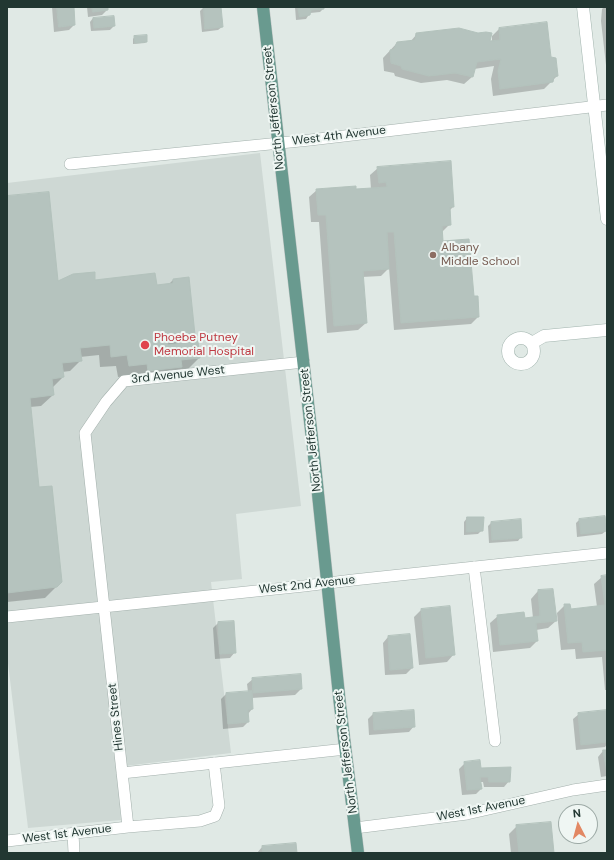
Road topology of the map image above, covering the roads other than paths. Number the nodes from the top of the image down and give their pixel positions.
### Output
1 (263, 7) edge
2 (583, 7) edge
3 (607, 105) edge
4 (595, 107) junction
5 (278, 143) junction
6 (70, 164) dead end
7 (607, 219) edge
8 (607, 330) edge
9 (532, 343) dead end
10 (304, 362) junction
11 (607, 553) edge
12 (474, 567) junction
13 (328, 583) junction
14 (104, 606) junction
15 (7, 617) edge
16 (495, 741) dead end
17 (346, 749) junction
18 (214, 763) junction
19 (122, 773) junction
20 (607, 785) edge
21 (128, 827) junction
22 (355, 828) junction
23 (73, 833) junction
24 (7, 841) edge
25 (74, 853) edge
26 (358, 853) edge

1 - 5 main road, North Jefferson Street
2 - 4 street
3 - 4 street, West 4th Avenue
4 - 5 street, West 4th Avenue
4 - 7 street
5 - 6 street, West 4th Avenue
5 - 10 main road, North Jefferson Street
8 - 9 street
10 - 13 main road, North Jefferson Street
10 - 14 street, 3rd Avenue West
11 - 12 street, West 2nd Avenue
12 - 13 street, West 2nd Avenue
12 - 16 street
13 - 14 street, West 2nd Avenue
13 - 17 main road, North Jefferson Street
14 - 15 street, West 2nd Avenue
14 - 19 street, Hines Street
17 - 18 street
17 - 22 main road, North Jefferson Street
18 - 19 street
18 - 21 street, West 1st Avenue
19 - 21 street, Hines Street
20 - 22 street, West 1st Avenue
21 - 23 street, West 1st Avenue
22 - 26 main road, North Jefferson Street
23 - 24 street, West 1st Avenue
23 - 25 street

